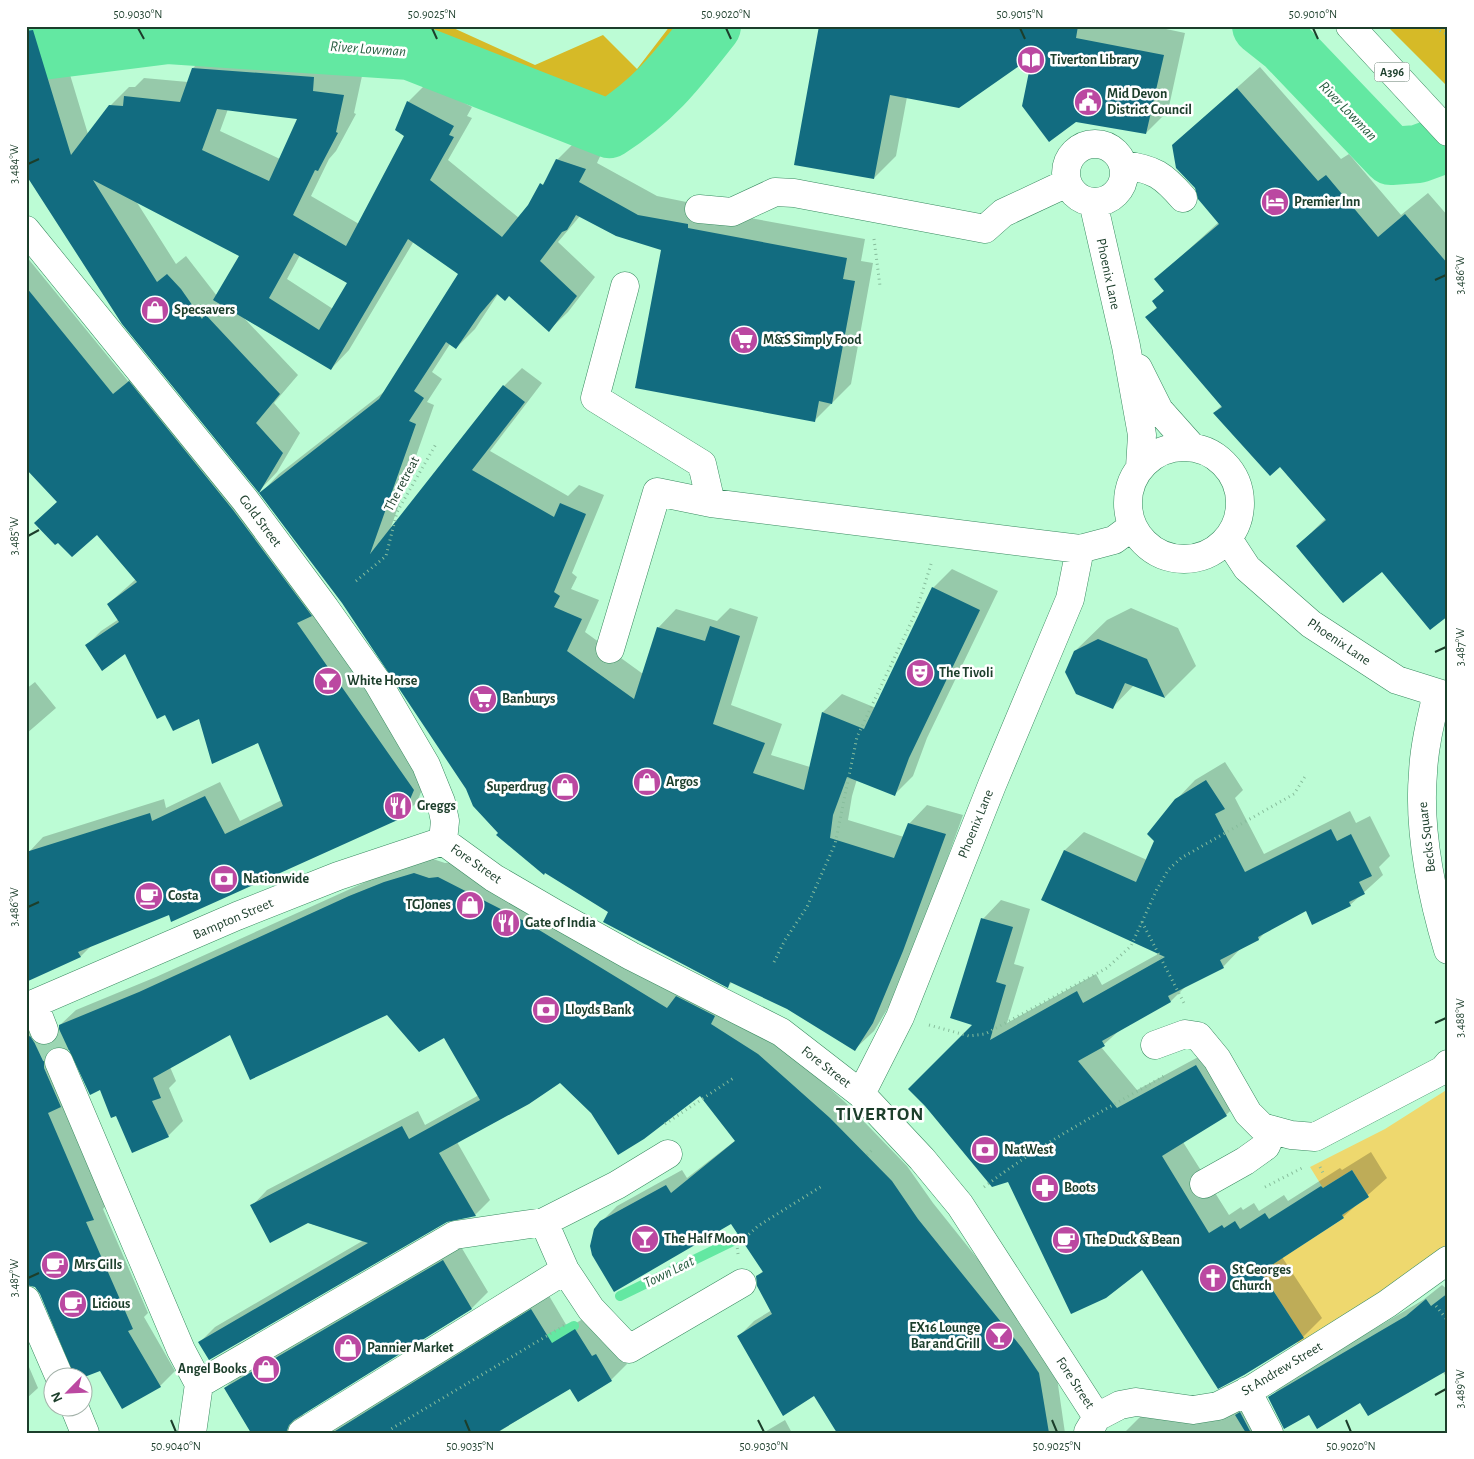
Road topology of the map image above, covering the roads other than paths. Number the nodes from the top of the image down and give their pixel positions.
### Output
1 (1350, 26) edge
2 (1441, 124) edge
3 (1124, 165) junction
4 (1067, 183) junction
5 (1183, 198) dead end
6 (1093, 202) junction
7 (699, 209) dead end
8 (26, 230) edge
9 (625, 286) dead end
10 (1126, 346) junction
11 (1192, 447) junction
12 (1140, 467) junction
13 (711, 504) junction
14 (1133, 526) junction
15 (1228, 539) junction
16 (1080, 549) junction
17 (610, 649) dead end
18 (1442, 695) edge
19 (443, 841) junction
20 (1448, 950) edge
21 (30, 1006) edge
22 (44, 1030) tunnel mouth
23 (1155, 1044) road end
24 (59, 1062) tunnel mouth
25 (1448, 1064) edge
26 (861, 1094) junction
27 (1273, 1130) junction
28 (668, 1154) road end
29 (1204, 1184) dead end
30 (544, 1222) junction
31 (1448, 1260) edge
32 (565, 1270) junction
33 (742, 1283) road end
34 (26, 1300) edge
35 (55, 1366) edge
36 (199, 1384) junction
37 (1247, 1391) junction
38 (78, 1416) edge
39 (1092, 1425) edge
40 (85, 1433) edge
41 (192, 1433) edge
42 (302, 1433) edge
43 (1269, 1433) edge

1 - 2 street, A396
3 - 4 street
3 - 5 street
3 - 6 street
4 - 6 street
4 - 7 street
6 - 10 street, Phoenix Lane
8 - 19 street, Gold Street
9 - 13 street
10 - 11 street, Phoenix Lane
10 - 12 street, Phoenix Lane
11 - 12 street
11 - 15 street
12 - 14 street
13 - 16 street
13 - 17 street
14 - 15 street
14 - 16 street
15 - 18 street, Phoenix Lane
16 - 26 street, Phoenix Lane
18 - 20 street, Becks Square
19 - 21 street, Bampton Street
19 - 26 street, Fore Street
21 - 22 street
23 - 27 street
24 - 36 street
25 - 27 street
26 - 39 street, Fore Street
27 - 29 street
28 - 30 street
30 - 32 street
30 - 36 street
31 - 37 street, St Andrew Street
32 - 33 street
32 - 42 street
34 - 35 street
36 - 41 street
37 - 39 street, St Andrew Street
37 - 43 street
38 - 40 street

